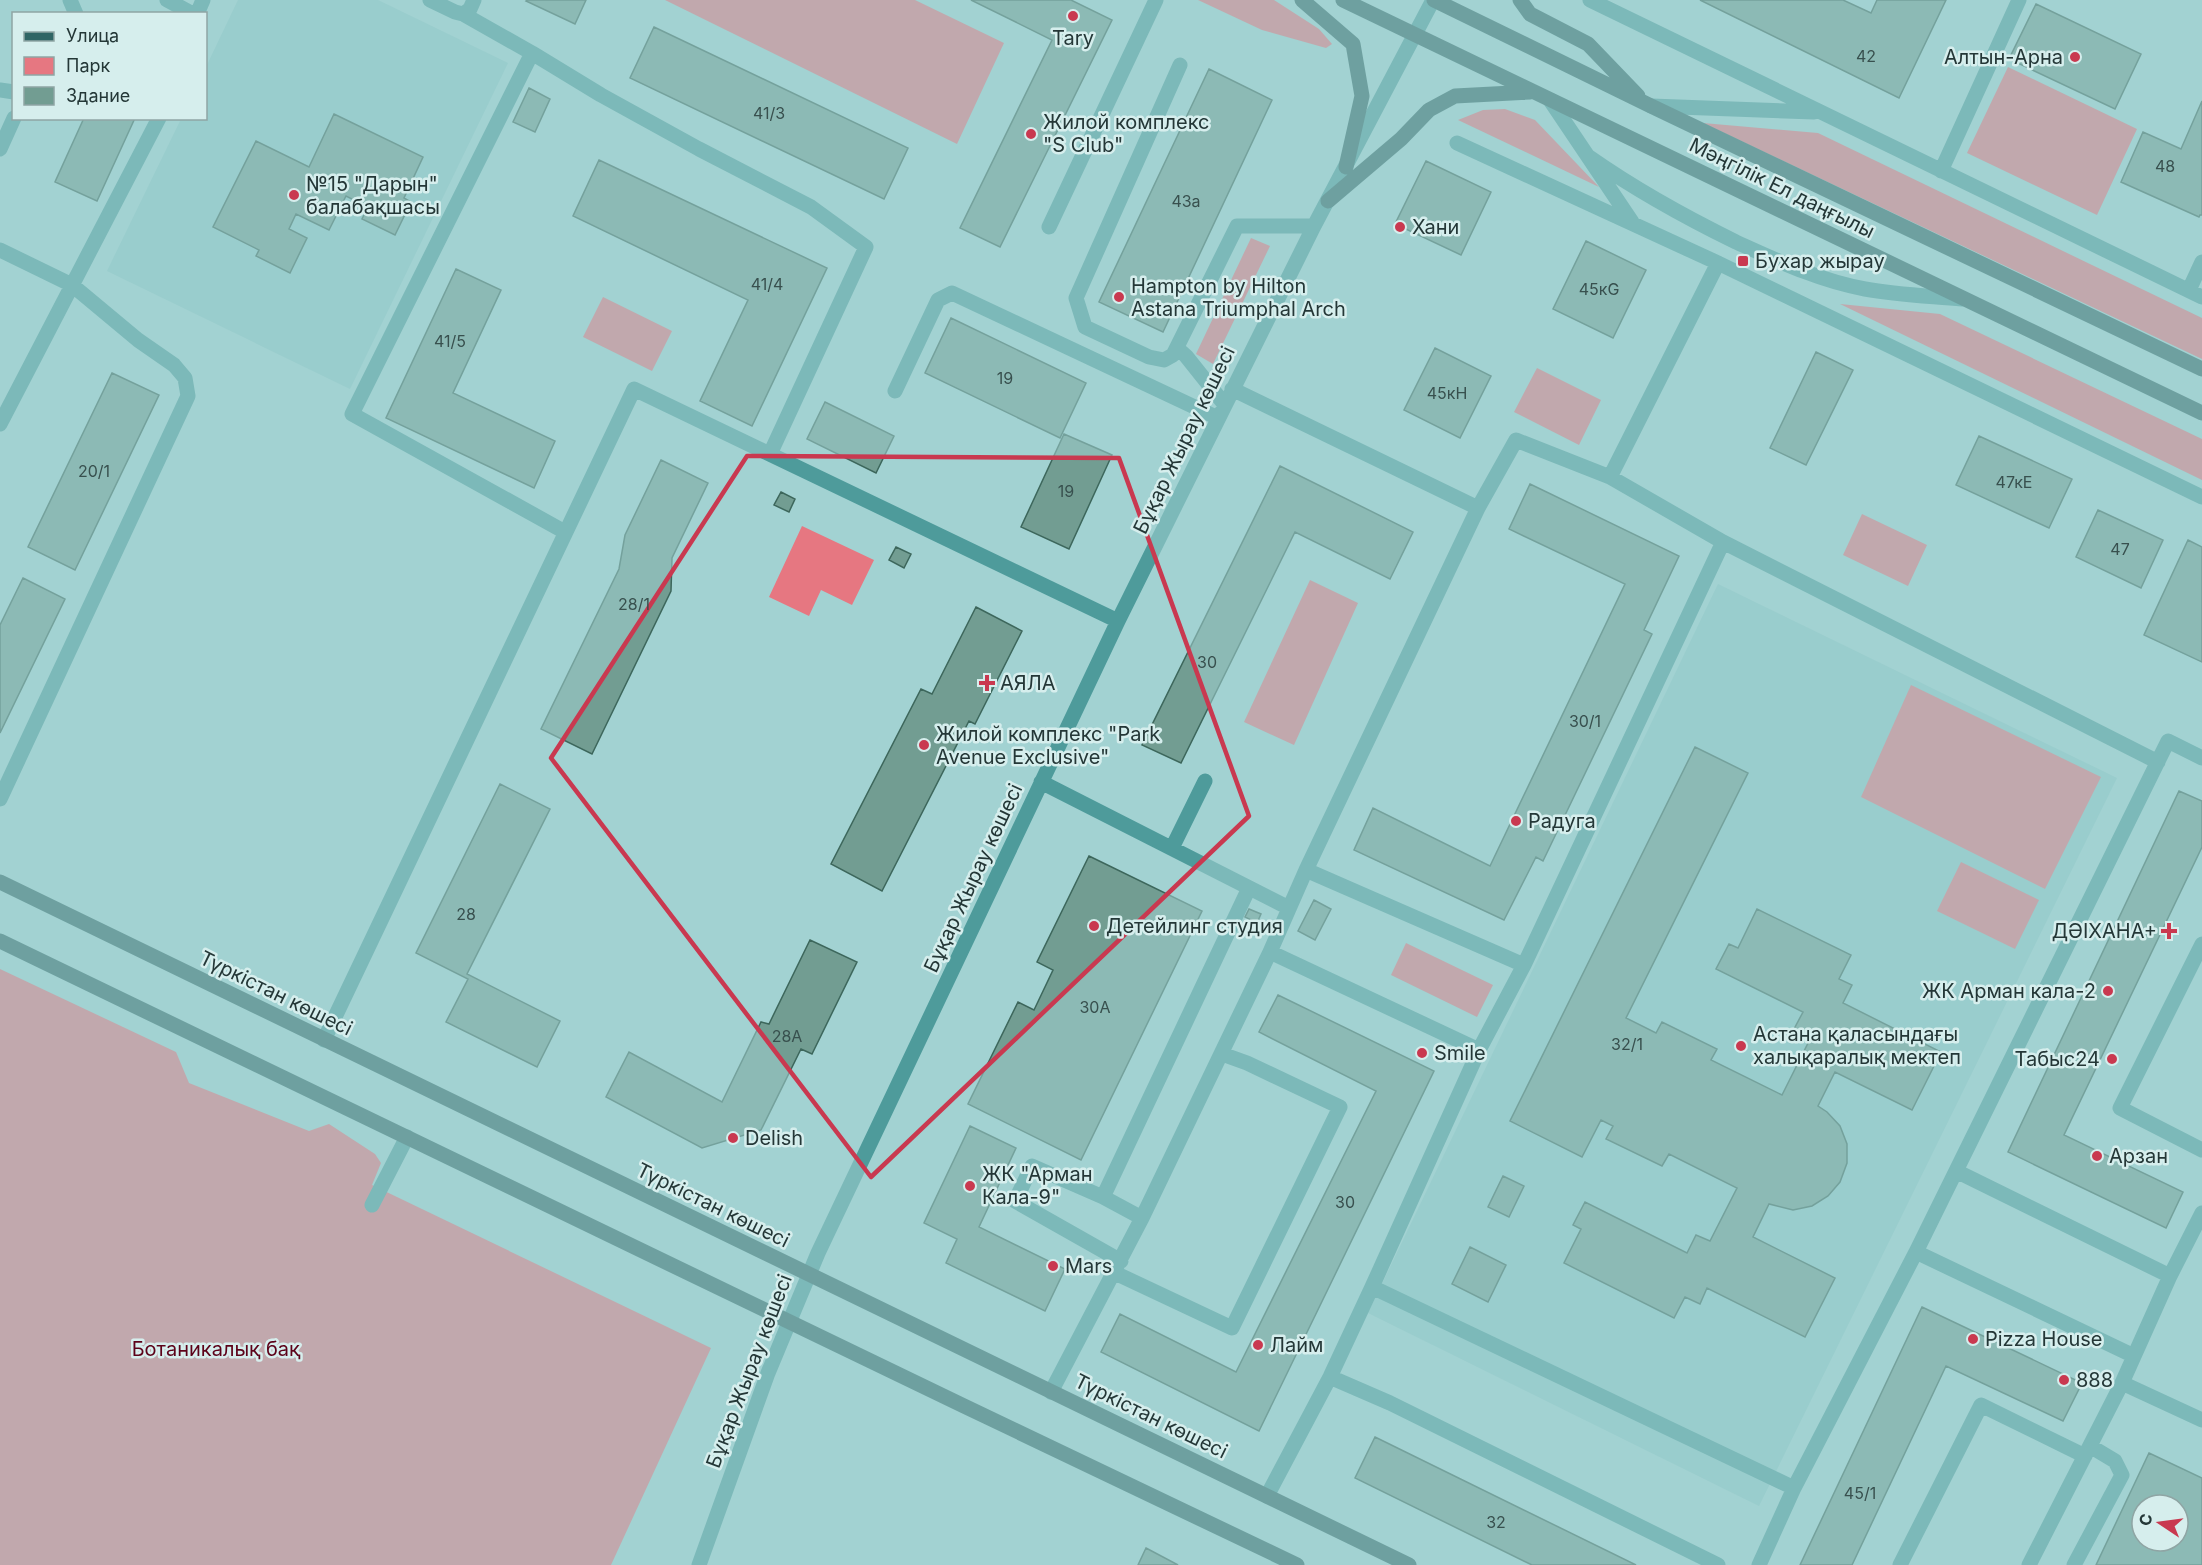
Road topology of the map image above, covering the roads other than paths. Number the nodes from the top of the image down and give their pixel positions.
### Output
1 (430, 0) edge
2 (474, 0) edge
3 (1156, 0) edge
4 (1302, 0) edge
5 (1343, 0) edge
6 (1433, 0) edge
7 (1520, 0) edge
8 (1590, 0) edge
9 (2019, 0) edge
10 (173, 2) edge
11 (191, 12) edge
12 (463, 14) junction
13 (1415, 35) junction
14 (532, 53) junction
15 (1180, 65) dead end
16 (1534, 92) junction
17 (1550, 100) junction
18 (1647, 104) junction
19 (1820, 112) junction
20 (13, 120) edge
21 (158, 120) edge
22 (1457, 142) dead end
23 (0, 149) edge
24 (1589, 157) junction
25 (1346, 167) junction
26 (1941, 171) junction
27 (1329, 201) junction
28 (1633, 223) junction
29 (1314, 226) junction
30 (1049, 227) dead end
31 (0, 249) edge
32 (2202, 262) edge
33 (1718, 263) junction
34 (72, 285) junction
35 (2195, 294) edge
36 (1965, 299) junction
37 (1177, 348) junction
38 (2202, 369) edge
39 (1232, 389) junction
40 (895, 391) dead end
41 (1221, 412) junction
42 (2202, 413) edge
43 (0, 424) edge
44 (770, 454) junction
45 (1610, 477) junction
46 (2202, 497) edge
47 (1478, 508) junction
48 (565, 532) junction
49 (1723, 542) junction
50 (1118, 621) junction
51 (2202, 758) edge
52 (2158, 762) junction
53 (1205, 781) dead end
54 (1041, 782) junction
55 (0, 800) edge
56 (1172, 848) junction
57 (1306, 870) junction
58 (0, 882) edge
59 (1249, 888) junction
60 (1289, 908) junction
61 (0, 941) edge
62 (2202, 944) edge
63 (1270, 952) junction
64 (1524, 965) junction
65 (324, 1040) junction
66 (1479, 1050) junction
67 (1222, 1054) junction
68 (407, 1137) junction
69 (2202, 1150) edge
70 (1956, 1171) junction
71 (1103, 1197) junction
72 (372, 1205) dead end
73 (2202, 1212) edge
74 (1142, 1218) junction
75 (1916, 1252) junction
76 (1118, 1267) junction
77 (809, 1274) junction
78 (2170, 1276) junction
79 (1372, 1287) junction
80 (790, 1322) junction
81 (2134, 1356) junction
82 (1330, 1377) junction
83 (2122, 1383) junction
84 (1051, 1392) junction
85 (2202, 1420) edge
86 (2087, 1451) junction
87 (1794, 1488) junction
88 (1267, 1496) junction
89 (699, 1565) edge
90 (1298, 1565) edge
91 (1409, 1565) edge
92 (1718, 1565) edge
93 (1759, 1565) edge
94 (1900, 1565) edge
95 (2029, 1565) edge
96 (2074, 1565) edge

1 - 12 street
2 - 12 street
3 - 30 street
4 - 25 main road
5 - 13 main road, Мәңгілік Ел даңғылы
6 - 13 street, Бұқар Жырау көшесі
6 - 18 main road, Мәңгілік Ел даңғылы
7 - 18 main road
8 - 19 street
9 - 26 street
10 - 11 street
12 - 14 street
13 - 16 main road, Мәңгілік Ел даңғылы
13 - 25 street, Бұқар Жырау көшесі
14 - 44 street
14 - 48 street
15 - 37 street
16 - 17 main road, Мәңгілік Ел даңғылы
16 - 27 main road
17 - 24 street
17 - 36 main road, Мәңгілік Ел даңғылы
18 - 19 street
18 - 38 main road, Мәңгілік Ел даңғылы
19 - 26 street
20 - 23 street
21 - 34 street
22 - 28 street
24 - 28 street
24 - 36 street
25 - 27 street, Бұқар Жырау көшесі
26 - 35 street
27 - 29 street, Бұқар Жырау көшесі
28 - 33 street
29 - 37 street
29 - 39 street, Бұқар Жырау көшесі
31 - 34 street
32 - 35 street
33 - 45 street
33 - 46 street
34 - 43 street
34 - 55 street
36 - 42 main road, Мәңгілік Ел даңғылы
37 - 41 street
39 - 41 street, Бұқар Жырау көшесі
39 - 47 street
40 - 41 street
41 - 50 street, Бұқар Жырау көшесі
44 - 48 street
44 - 50 street
45 - 47 street
45 - 49 street
47 - 57 street
48 - 65 street
49 - 52 street
49 - 64 street
50 - 54 street, Бұқар Жырау көшесі
51 - 52 street
52 - 70 street
53 - 56 street
54 - 56 street
54 - 77 street, Бұқар Жырау көшесі
56 - 59 street
57 - 60 street
57 - 64 street
58 - 65 main road, Түркістан көшесі
59 - 60 street
59 - 71 street
60 - 63 street
61 - 68 main road
62 - 69 street
63 - 66 street
63 - 67 street
64 - 66 street
65 - 77 main road, Түркістан көшесі
66 - 79 street
67 - 74 street
67 - 76 street
68 - 72 street
68 - 80 main road
70 - 75 street
70 - 78 street
71 - 74 street
71 - 76 street
73 - 78 street
74 - 76 street
75 - 81 street
75 - 87 street
76 - 84 street
77 - 80 street, Бұқар Жырау көшесі
77 - 84 main road, Түркістан көшесі
78 - 81 street
79 - 82 street
79 - 87 street
80 - 89 street, Бұқар Жырау көшесі
80 - 90 main road
81 - 83 street
82 - 88 street
82 - 92 street
83 - 85 street
83 - 86 street
84 - 88 main road, Түркістан көшесі
86 - 94 street
86 - 95 street
86 - 96 street
87 - 93 street
88 - 91 main road, Түркістан көшесі

